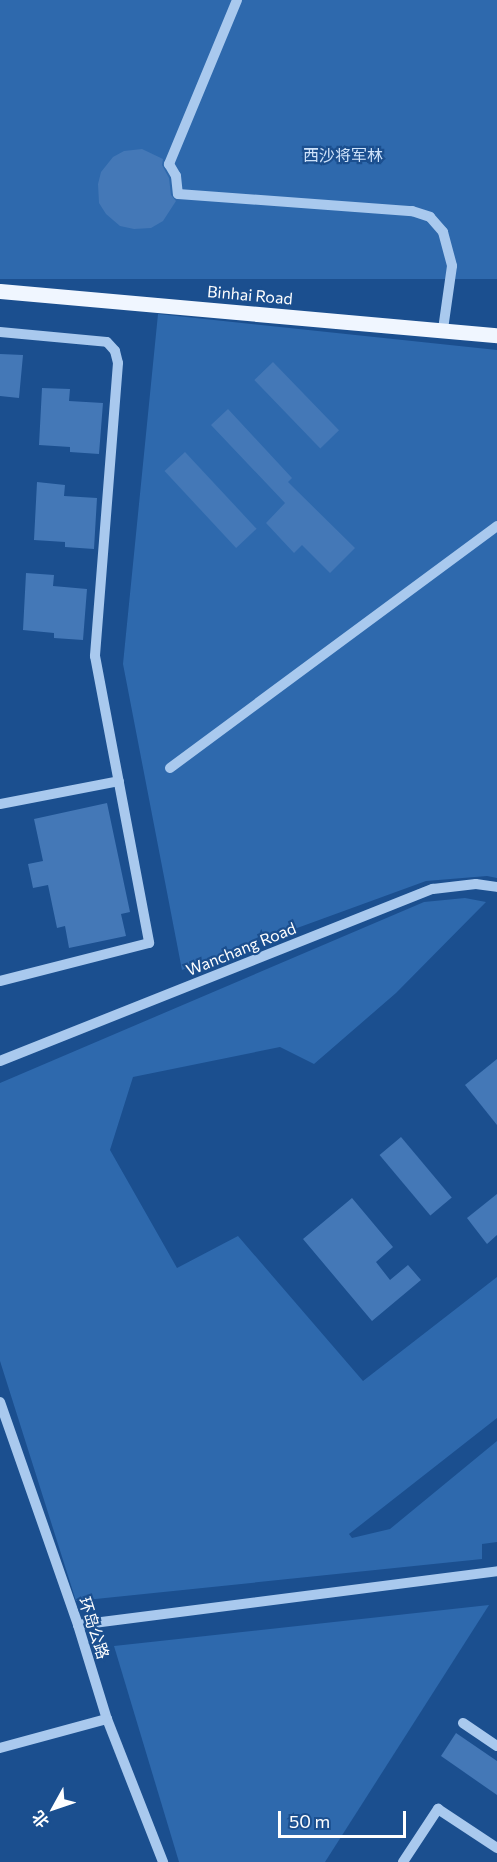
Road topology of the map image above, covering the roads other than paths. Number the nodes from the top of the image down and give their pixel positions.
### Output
1 (237, 0) edge
2 (0, 291) edge
3 (443, 329) junction
4 (0, 332) edge
5 (497, 335) edge
6 (497, 526) edge
7 (170, 768) dead end
8 (119, 781) junction
9 (0, 804) edge
10 (497, 887) edge
11 (0, 981) edge
12 (0, 1061) edge
13 (0, 1404) edge
14 (497, 1571) edge
15 (78, 1625) junction
16 (107, 1719) junction
17 (463, 1724) dead end
18 (497, 1746) edge
19 (0, 1748) edge
20 (497, 1848) edge
21 (163, 1862) edge
22 (403, 1862) edge

1 - 3 street
2 - 3 main road, Binhai Road
3 - 5 main road, Binhai Road
4 - 8 street
6 - 7 street
8 - 9 street
8 - 11 street
10 - 12 street, Wanchang Road
13 - 15 street, 环岛公路
14 - 15 street
15 - 16 street, 环岛公路
16 - 19 street
16 - 21 street, 环岛公路
17 - 18 street
20 - 22 street

